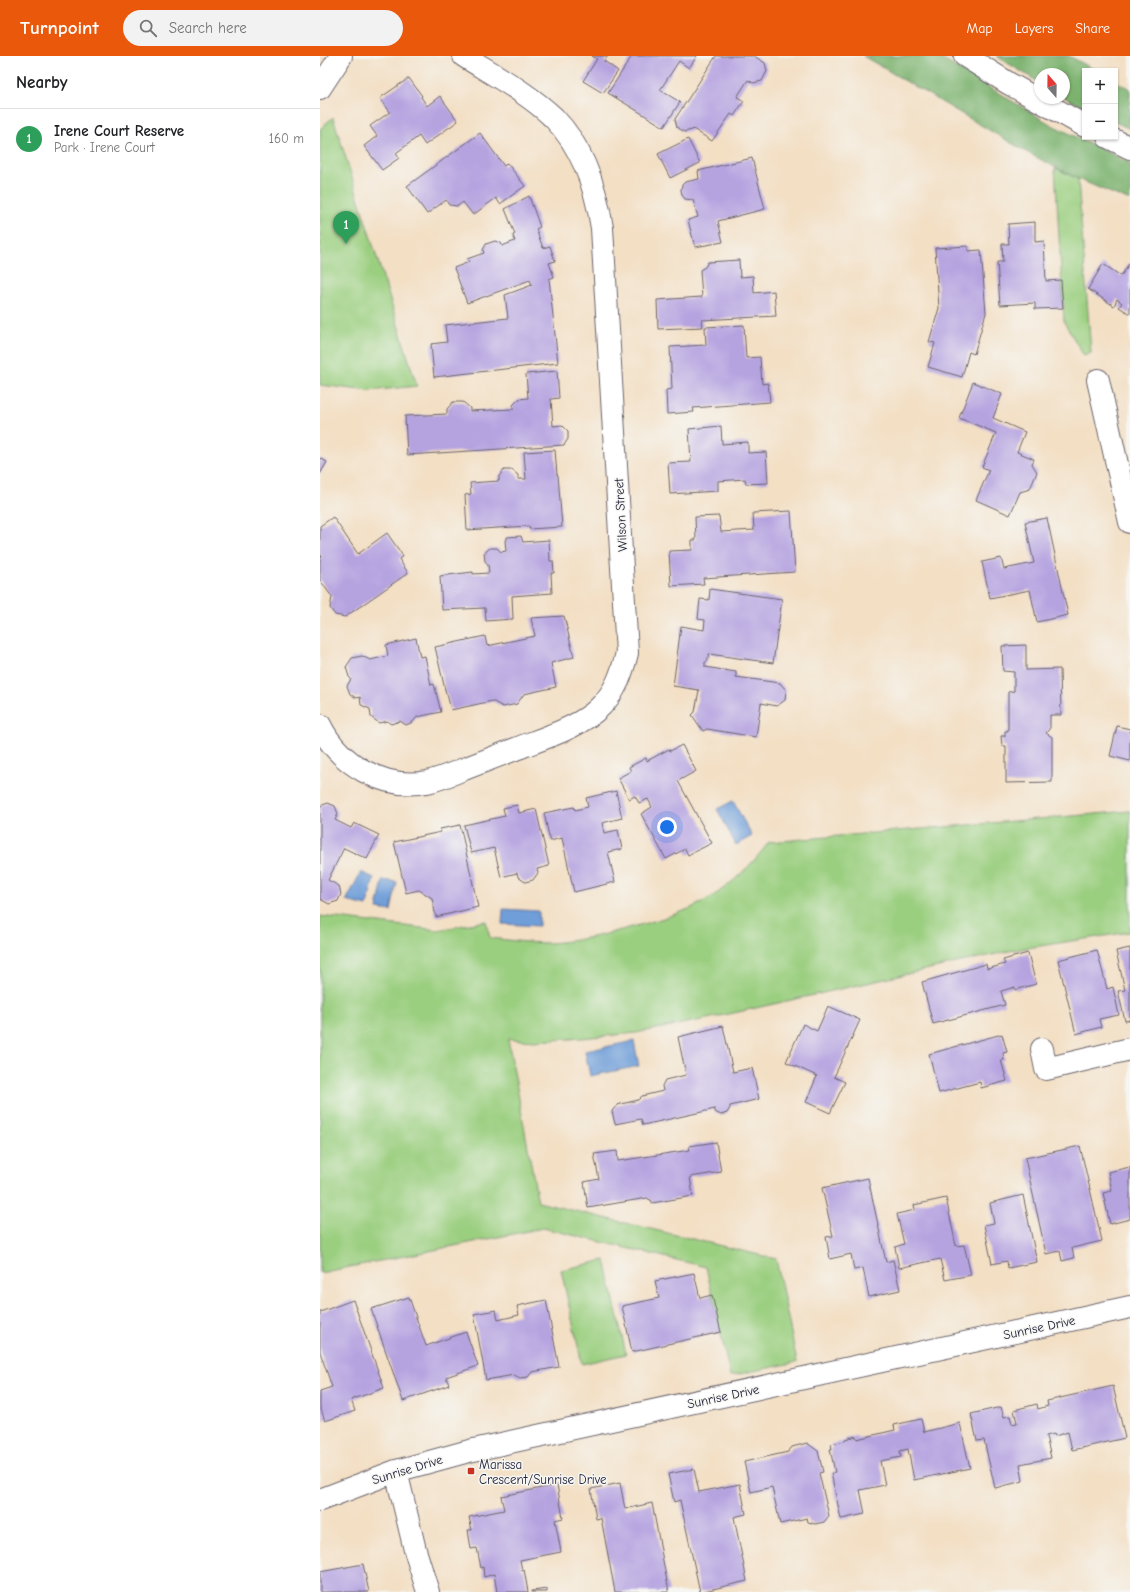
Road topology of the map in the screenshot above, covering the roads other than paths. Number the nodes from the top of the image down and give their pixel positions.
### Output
1 (341, 56) edge
2 (464, 56) edge
3 (965, 56) edge
4 (320, 88) edge
5 (1082, 124) edge
6 (1114, 140) edge
7 (1130, 148) edge
8 (1098, 380) dead end
9 (1130, 522) edge
10 (320, 725) edge
11 (1042, 1049) dead end
12 (1130, 1049) edge
13 (1130, 1307) edge
14 (396, 1471) junction
15 (321, 1497) edge
16 (428, 1592) edge

1 - 4 street
2 - 10 street, Wilson Street
3 - 5 street
6 - 7 street
8 - 9 street
11 - 12 street
13 - 14 street, Sunrise Drive
14 - 15 street, Sunrise Drive
14 - 16 street

